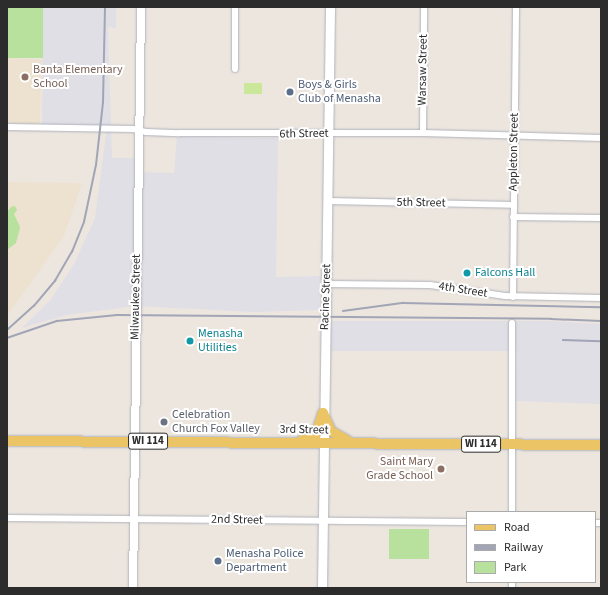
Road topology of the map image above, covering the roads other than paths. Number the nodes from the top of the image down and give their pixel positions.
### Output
1 (141, 7) edge
2 (235, 7) edge
3 (330, 7) edge
4 (424, 7) edge
5 (516, 7) edge
6 (235, 69) dead end
7 (7, 127) edge
8 (139, 131) junction
9 (422, 133) junction
10 (329, 134) junction
11 (514, 136) junction
12 (601, 138) edge
13 (328, 202) junction
14 (513, 205) junction
15 (513, 217) junction
16 (601, 218) edge
17 (326, 284) junction
18 (512, 297) junction
19 (601, 298) edge
20 (512, 323) dead end
21 (323, 413) junction
22 (7, 441) edge
23 (135, 441) junction
24 (290, 442) junction
25 (324, 443) junction
26 (360, 444) junction
27 (512, 444) junction
28 (601, 445) edge
29 (512, 511) edge
30 (7, 518) edge
31 (134, 520) junction
32 (323, 521) junction
33 (466, 522) edge
34 (134, 588) edge
35 (322, 588) edge

1 - 8 street, Milwaukee Street
2 - 6 street
3 - 10 main road, Racine Street
4 - 9 street, Warsaw Street
5 - 11 street, Appleton Street
7 - 8 street, 6th Street
8 - 10 street, 6th Street
8 - 23 street, Milwaukee Street
9 - 10 street, 6th Street
9 - 11 street, 6th Street
10 - 13 main road, Racine Street
11 - 12 street, 6th Street
11 - 14 street, Appleton Street
13 - 14 street, 5th Street
13 - 17 main road, Racine Street
14 - 15 street, Appleton Street
15 - 16 street
15 - 18 street, Appleton Street
17 - 18 street, 4th Street
17 - 21 main road, Racine Street
18 - 19 street, 4th Street
20 - 27 street
21 - 24 main road
21 - 25 main road, Racine Street
21 - 26 main road
22 - 23 main road, 3rd Street / WI 114
23 - 24 main road, 3rd Street / WI 114
23 - 31 street, Milwaukee Street
24 - 25 main road, 3rd Street / WI 114
25 - 26 main road, 3rd Street / WI 114
25 - 32 main road, Racine Street
26 - 27 main road, 3rd Street / WI 114
27 - 28 main road, 3rd Street / WI 114
27 - 29 street
30 - 31 street, 2nd Street
31 - 32 street, 2nd Street
31 - 34 street, Milwaukee Street
32 - 33 street, 2nd Street
32 - 35 main road, Racine Street

